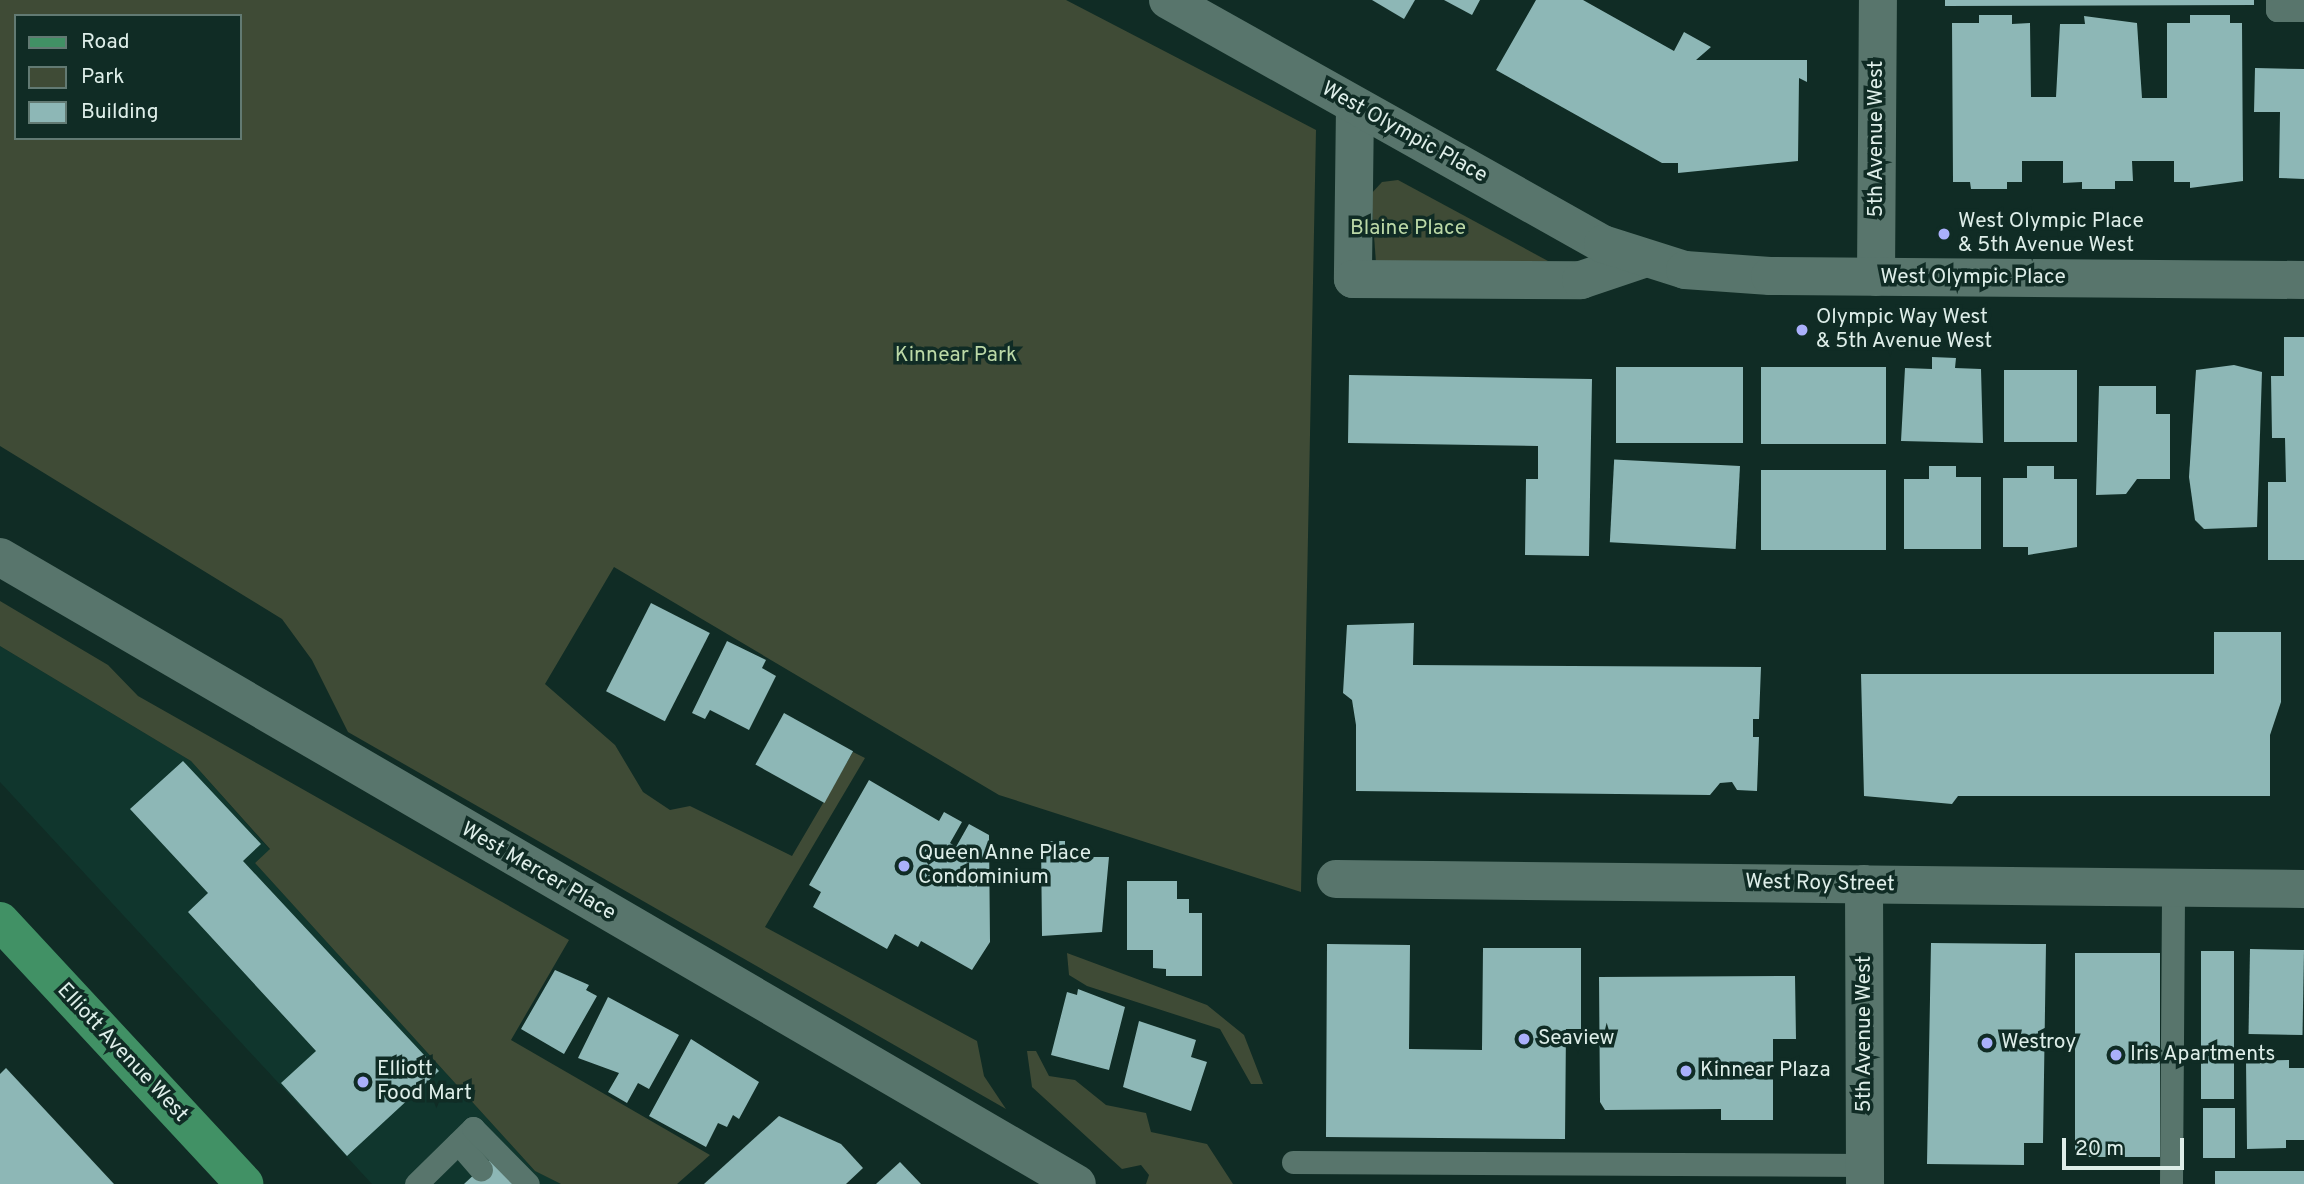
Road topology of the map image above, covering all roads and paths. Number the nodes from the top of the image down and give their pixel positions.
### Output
1 (1168, 0) edge
2 (1878, 0) edge
3 (2277, 0) edge
4 (2304, 10) edge
5 (1355, 106) junction
6 (1643, 259) junction
7 (1876, 277) junction
8 (2304, 280) edge
9 (0, 557) edge
10 (1336, 878) dead end
11 (1864, 884) junction
12 (2174, 887) junction
13 (2304, 888) edge
14 (0, 921) edge
15 (458, 1143) junction
16 (1293, 1162) dead end
17 (481, 1169) dead end
18 (1865, 1175) edge
19 (440, 1176) edge
20 (244, 1184) edge
21 (416, 1184) edge
22 (528, 1184) edge
23 (1077, 1184) edge
24 (2171, 1184) edge

1 - 5 street, West Olympic Place
2 - 7 street, 5th Avenue West
3 - 4 lane
5 - 6 street, West Olympic Place
5 - 6 street, West Olympic Place
6 - 7 street, West Olympic Place
7 - 8 street, West Olympic Place
9 - 23 street, West Mercer Place
10 - 11 street, West Roy Street
11 - 12 street, West Roy Street
11 - 18 street, 5th Avenue West
12 - 13 street, West Roy Street
12 - 24 lane
14 - 20 main road, Elliott Avenue West
15 - 17 lane
15 - 19 lane
15 - 22 lane
16 - 18 lane
19 - 21 lane

